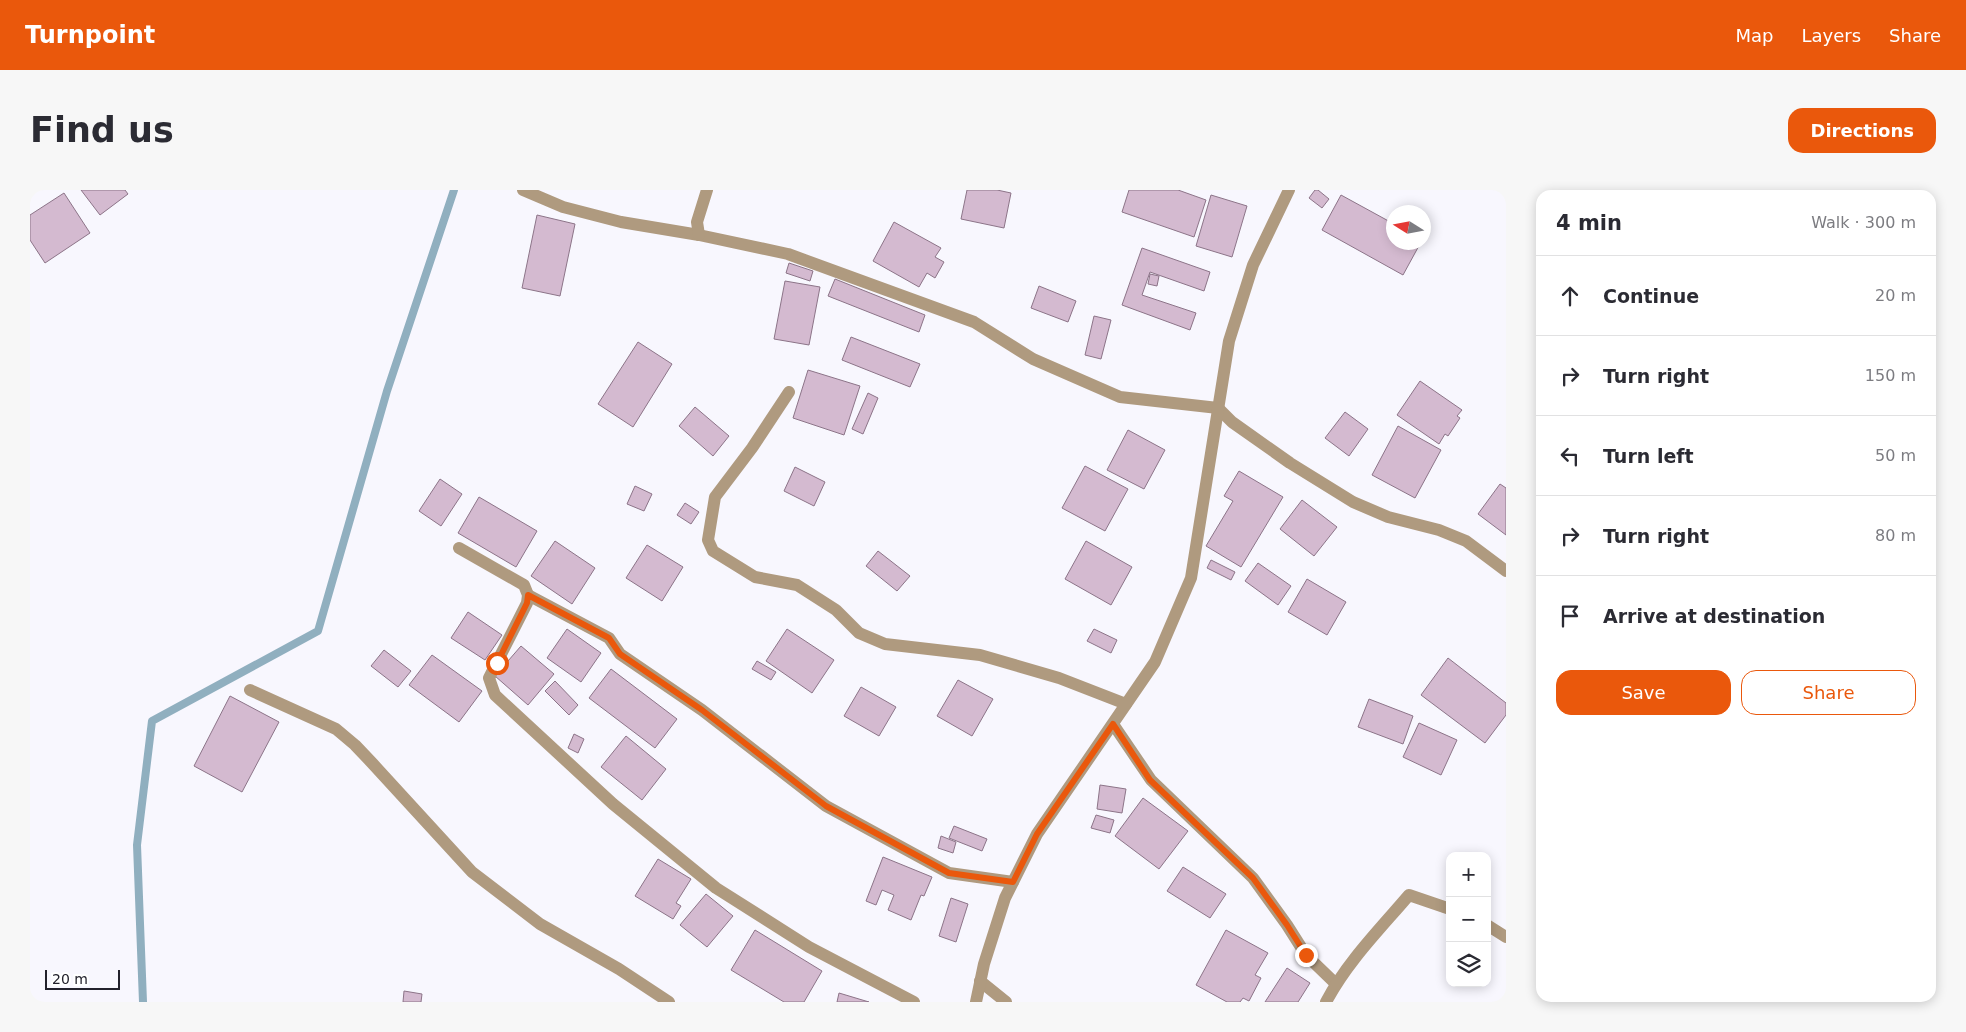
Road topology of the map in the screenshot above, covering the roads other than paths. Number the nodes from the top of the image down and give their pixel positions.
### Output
1 (522, 190) edge
2 (707, 190) edge
3 (1284, 191) edge
4 (699, 235) junction
5 (789, 392) dead end
6 (1218, 408) junction
7 (459, 548) dead end
8 (1506, 571) edge
9 (528, 595) junction
10 (250, 690) dead end
11 (1126, 704) junction
12 (1113, 724) junction
13 (1013, 882) junction
14 (1446, 908) edge
15 (1491, 928) edge
16 (1506, 937) edge
17 (980, 981) junction
18 (1336, 984) junction
19 (669, 1002) edge
20 (914, 1002) edge
21 (976, 1002) edge
22 (1006, 1002) edge
23 (1326, 1002) edge

1 - 4 street
2 - 4 street
3 - 6 street
4 - 6 street
5 - 11 street
6 - 8 street
6 - 11 street
7 - 9 street
9 - 13 street
9 - 20 street
10 - 19 street
11 - 12 street
12 - 13 street
12 - 18 street
13 - 17 street
14 - 18 street
15 - 16 street
17 - 21 street
17 - 22 street
18 - 23 street

